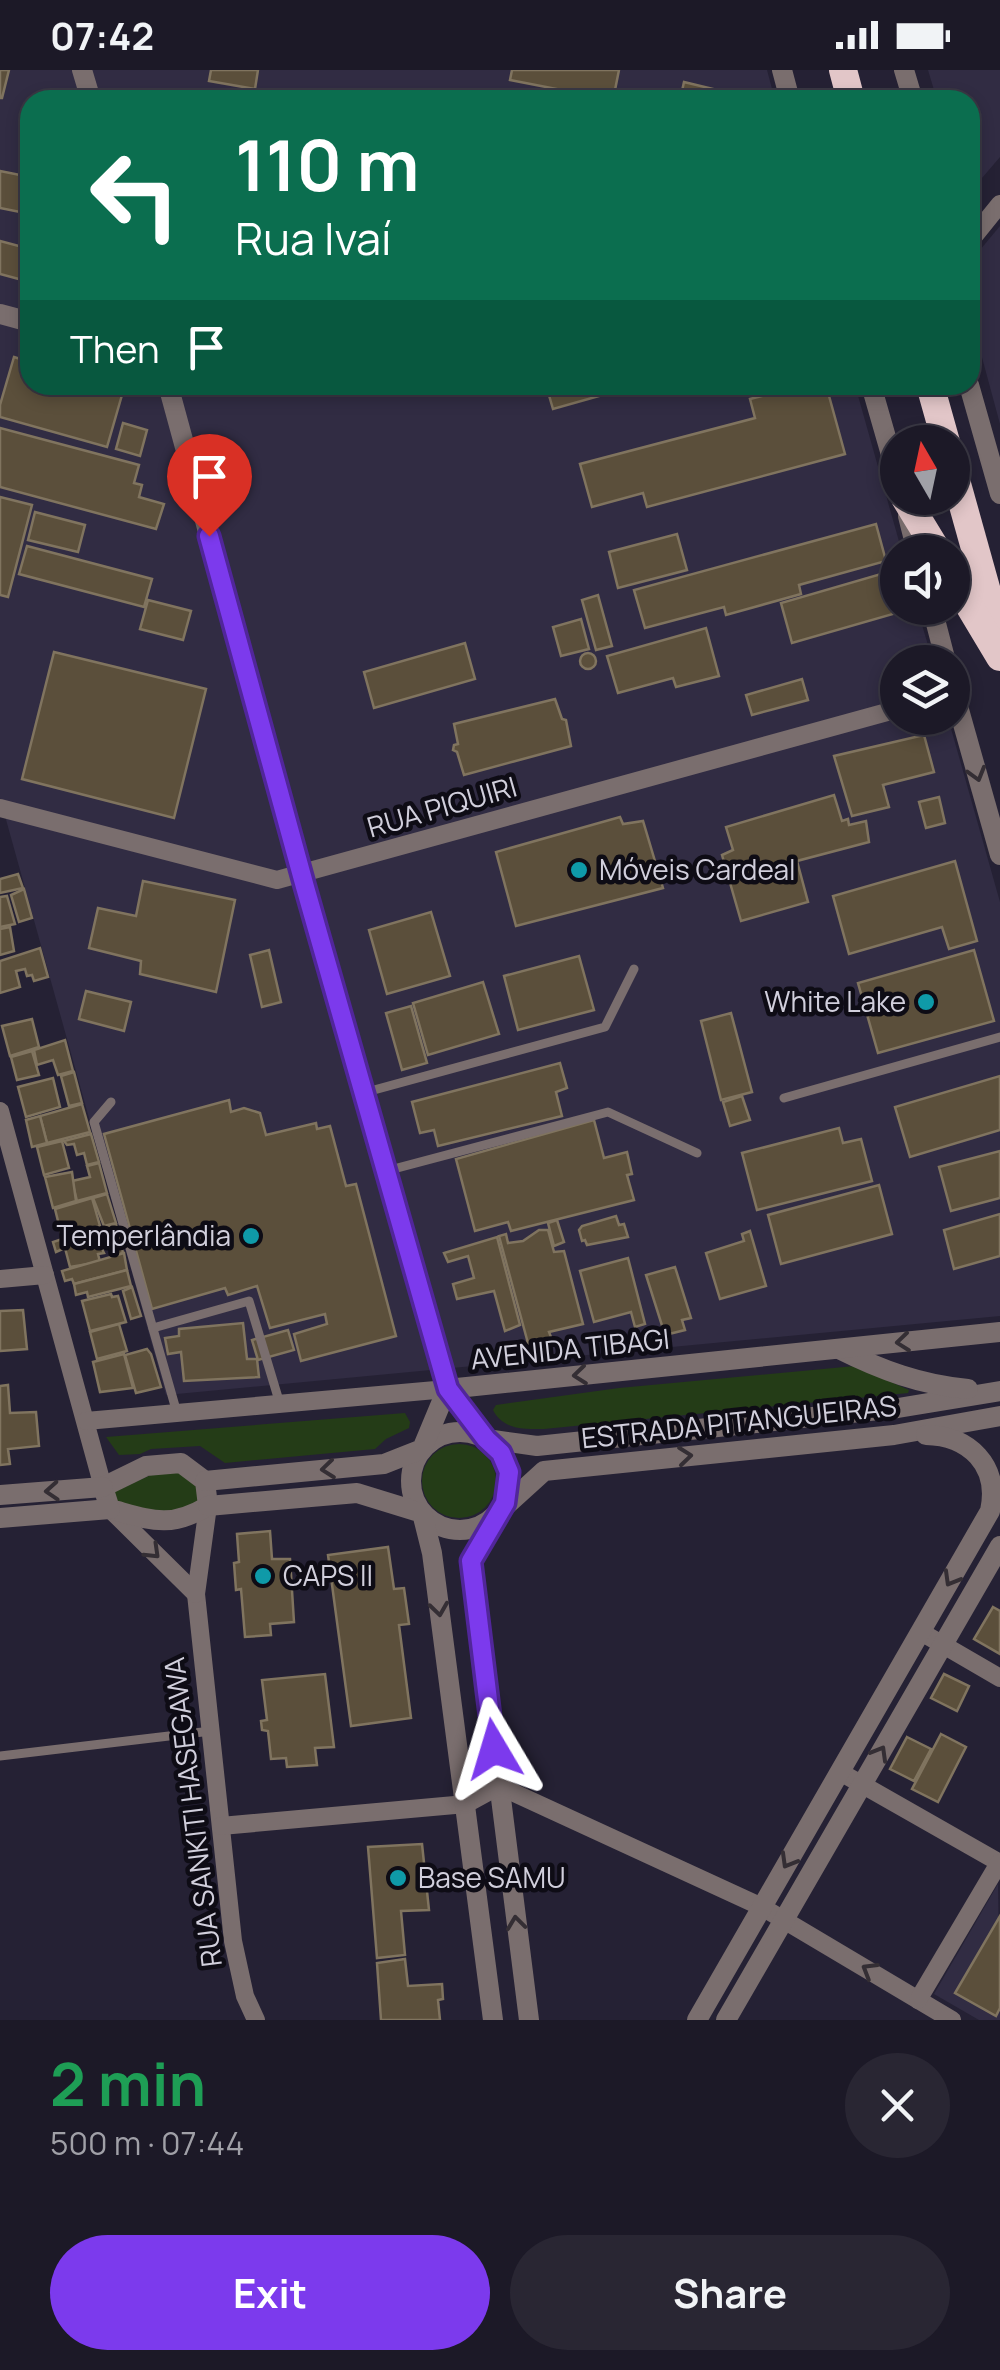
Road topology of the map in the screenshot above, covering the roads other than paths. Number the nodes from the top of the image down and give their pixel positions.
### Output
1 (1000, 204) edge
2 (980, 229) edge
3 (171, 395) edge
4 (874, 395) edge
5 (933, 395) edge
6 (972, 395) edge
7 (882, 425) edge
8 (941, 425) edge
9 (1000, 494) edge
10 (966, 515) edge
11 (970, 607) edge
12 (1000, 638) edge
13 (1000, 657) edge
14 (880, 714) edge
15 (966, 735) edge
16 (0, 808) edge
17 (1000, 855) edge
18 (302, 875) junction
19 (634, 970) dead end
20 (1000, 1037) edge
21 (364, 1094) junction
22 (784, 1098) dead end
23 (110, 1102) dead end
24 (0, 1111) edge
25 (698, 1153) dead end
26 (386, 1172) junction
27 (44, 1275) junction
28 (0, 1278) edge
29 (153, 1328) junction
30 (1000, 1332) edge
31 (838, 1349) junction
32 (448, 1389) junction
33 (1000, 1390) edge
34 (280, 1404) junction
35 (177, 1413) junction
36 (1000, 1416) edge
37 (86, 1421) junction
38 (894, 1435) junction
39 (486, 1439) junction
40 (422, 1449) junction
41 (205, 1481) junction
42 (103, 1488) junction
43 (0, 1495) edge
44 (208, 1506) junction
45 (110, 1510) junction
46 (499, 1512) junction
47 (422, 1513) junction
48 (0, 1518) edge
49 (1000, 1546) edge
50 (196, 1594) junction
51 (921, 1632) junction
52 (942, 1644) junction
53 (1000, 1678) edge
54 (211, 1731) junction
55 (0, 1756) edge
56 (840, 1772) junction
57 (862, 1784) junction
58 (499, 1786) junction
59 (466, 1804) junction
60 (220, 1826) junction
61 (999, 1863) edge
62 (762, 1906) junction
63 (782, 1918) junction
64 (918, 2000) junction
65 (251, 2018) edge
66 (493, 2020) edge
67 (529, 2020) edge
68 (696, 2020) edge
69 (726, 2020) edge
70 (952, 2020) edge

1 - 2 street
3 - 18 street
4 - 7 street
5 - 8 highway
6 - 9 street
10 - 12 highway
11 - 13 highway
14 - 18 street, RUA PIQUIRI
15 -> 17 street
16 - 18 street, RUA PIQUIRI
18 - 21 street
19 - 21 lane
20 - 22 lane
21 - 26 street
23 - 29 lane
24 - 27 street
25 - 26 lane
26 - 32 street
27 - 28 street
27 - 37 street
29 - 34 lane
29 - 35 lane
30 -> 31 street, AVENIDA TIBAGI
31 -> 32 street, AVENIDA TIBAGI
31 - 33 street
32 - 34 street, AVENIDA TIBAGI
32 - 39 street
32 - 40 street
33 - 39 street, ESTRADA PITANGUEIRAS
34 - 35 street, AVENIDA TIBAGI
35 - 37 street, AVENIDA TIBAGI
36 - 38 street, ESTRADA PITANGUEIRAS
37 - 42 street
46 -> 38 street, ESTRADA PITANGUEIRAS
38 -> 51 street
39 - 40 street
39 - 46 street
40 -> 41 street
40 - 47 street
41 - 42 street
41 - 44 street
42 -> 43 street
42 - 45 street
44 - 45 street
44 - 47 street
44 - 50 street, RUA SANKITI HASEGAWA
45 - 48 street
45 -> 50 street
46 - 47 street
46 - 58 street
47 -> 59 street
49 - 52 street
50 - 54 street, RUA SANKITI HASEGAWA
51 - 52 street
51 - 56 street
52 - 53 street
57 -> 52 street
54 - 55 lane
54 - 60 street, RUA SANKITI HASEGAWA
56 - 57 street
56 -> 62 street
57 - 61 street
57 - 63 street
58 - 59 street
58 - 62 street
67 -> 58 street
59 - 60 street
59 - 66 street
60 - 65 street, RUA SANKITI HASEGAWA
61 - 64 street
62 - 63 street
62 - 68 street
64 -> 63 street
63 - 69 street
64 - 70 street

